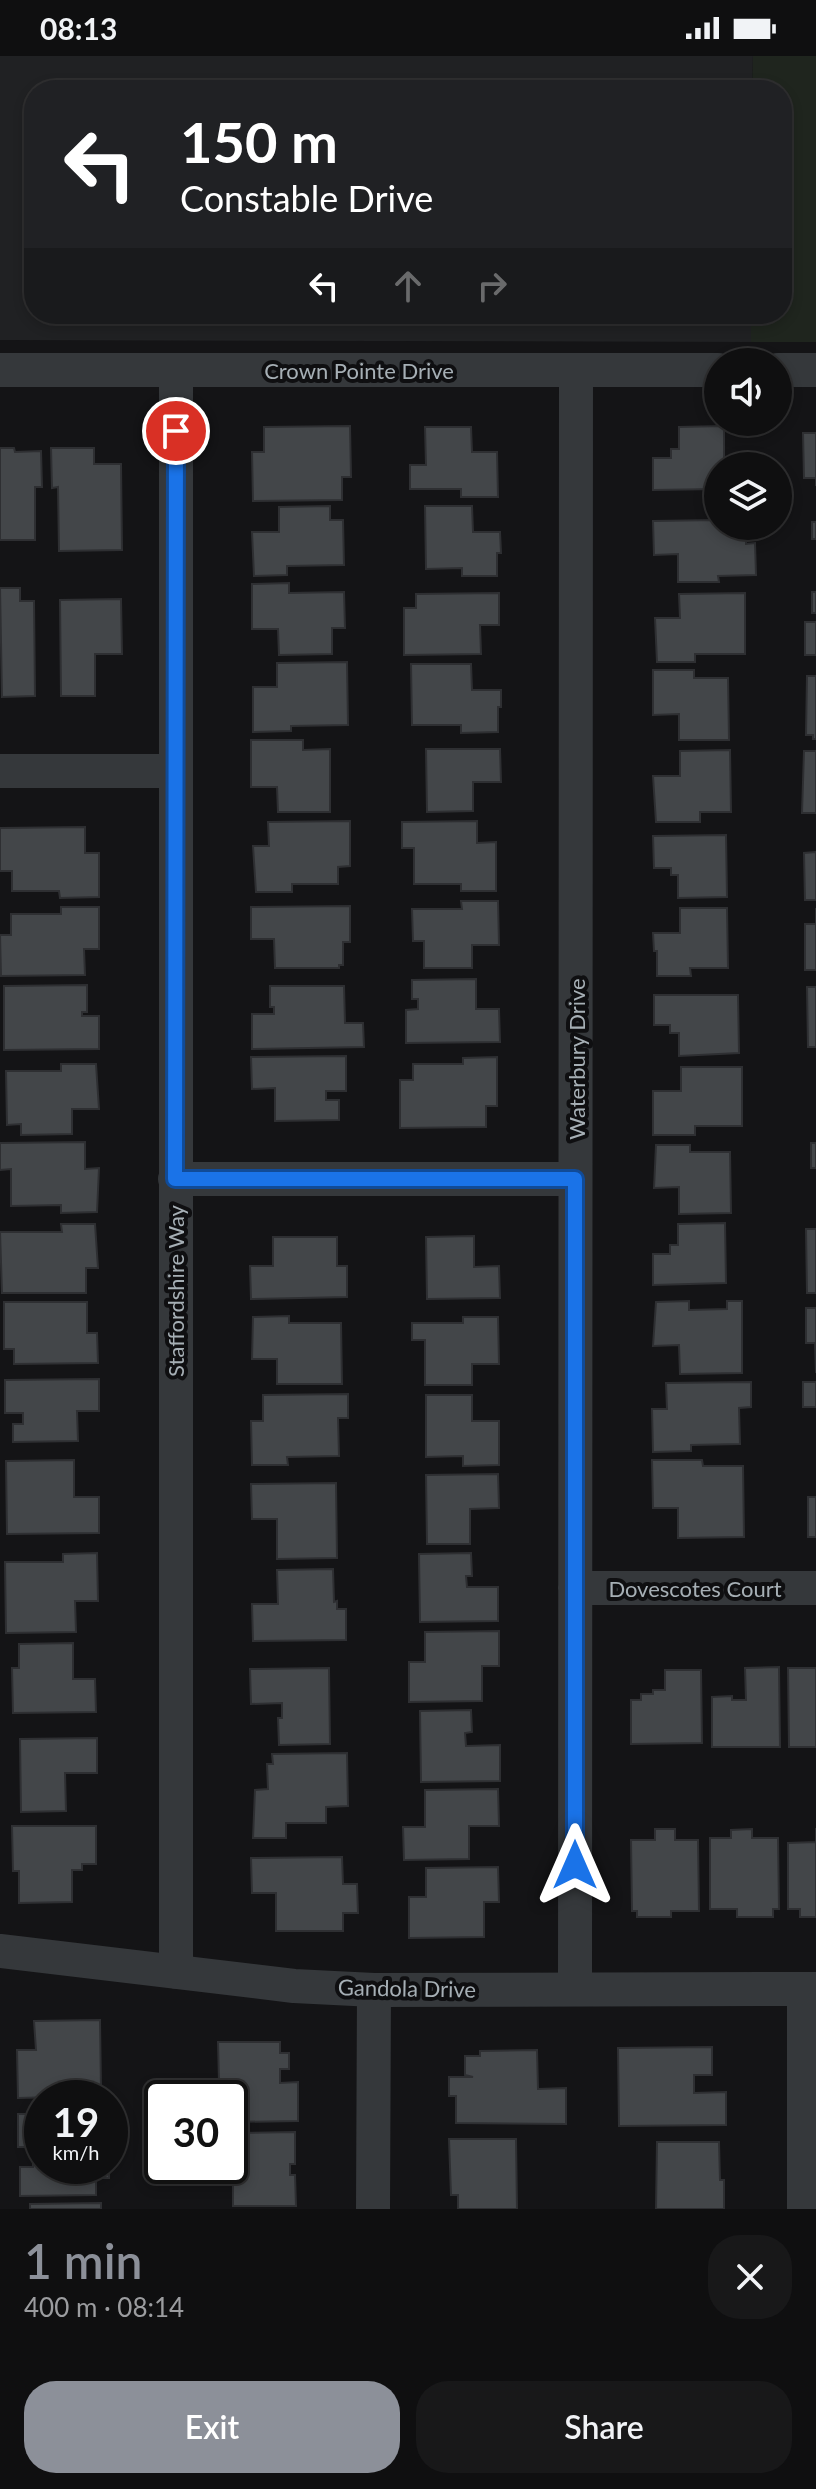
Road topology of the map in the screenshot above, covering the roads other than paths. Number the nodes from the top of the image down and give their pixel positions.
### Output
1 (0, 370) edge
2 (176, 370) junction
3 (576, 370) junction
4 (704, 370) edge
5 (792, 370) edge
6 (816, 370) edge
7 (0, 771) edge
8 (175, 771) junction
9 (175, 1179) junction
10 (575, 1179) junction
11 (575, 1588) junction
12 (816, 1588) edge
13 (0, 1951) edge
14 (176, 1972) junction
15 (575, 1989) junction
16 (810, 1989) edge
17 (374, 1990) junction
18 (373, 2209) edge
19 (804, 2209) edge

1 - 2 street, Crown Pointe Drive
2 - 3 street, Crown Pointe Drive
2 - 8 street, Staffordshire Way
3 - 4 street, Crown Pointe Drive
3 - 10 street, Waterbury Drive
5 - 6 street
7 - 8 street
8 - 9 street, Staffordshire Way
9 - 10 street
9 - 14 street, Staffordshire Way
10 - 11 street, Waterbury Drive
11 - 12 street, Dovescotes Court
11 - 15 street, Waterbury Drive
13 - 14 street, Gandola Drive
14 - 17 street, Gandola Drive
15 - 16 street, Gandola Drive
15 - 17 street, Gandola Drive
16 - 19 street
17 - 18 street

